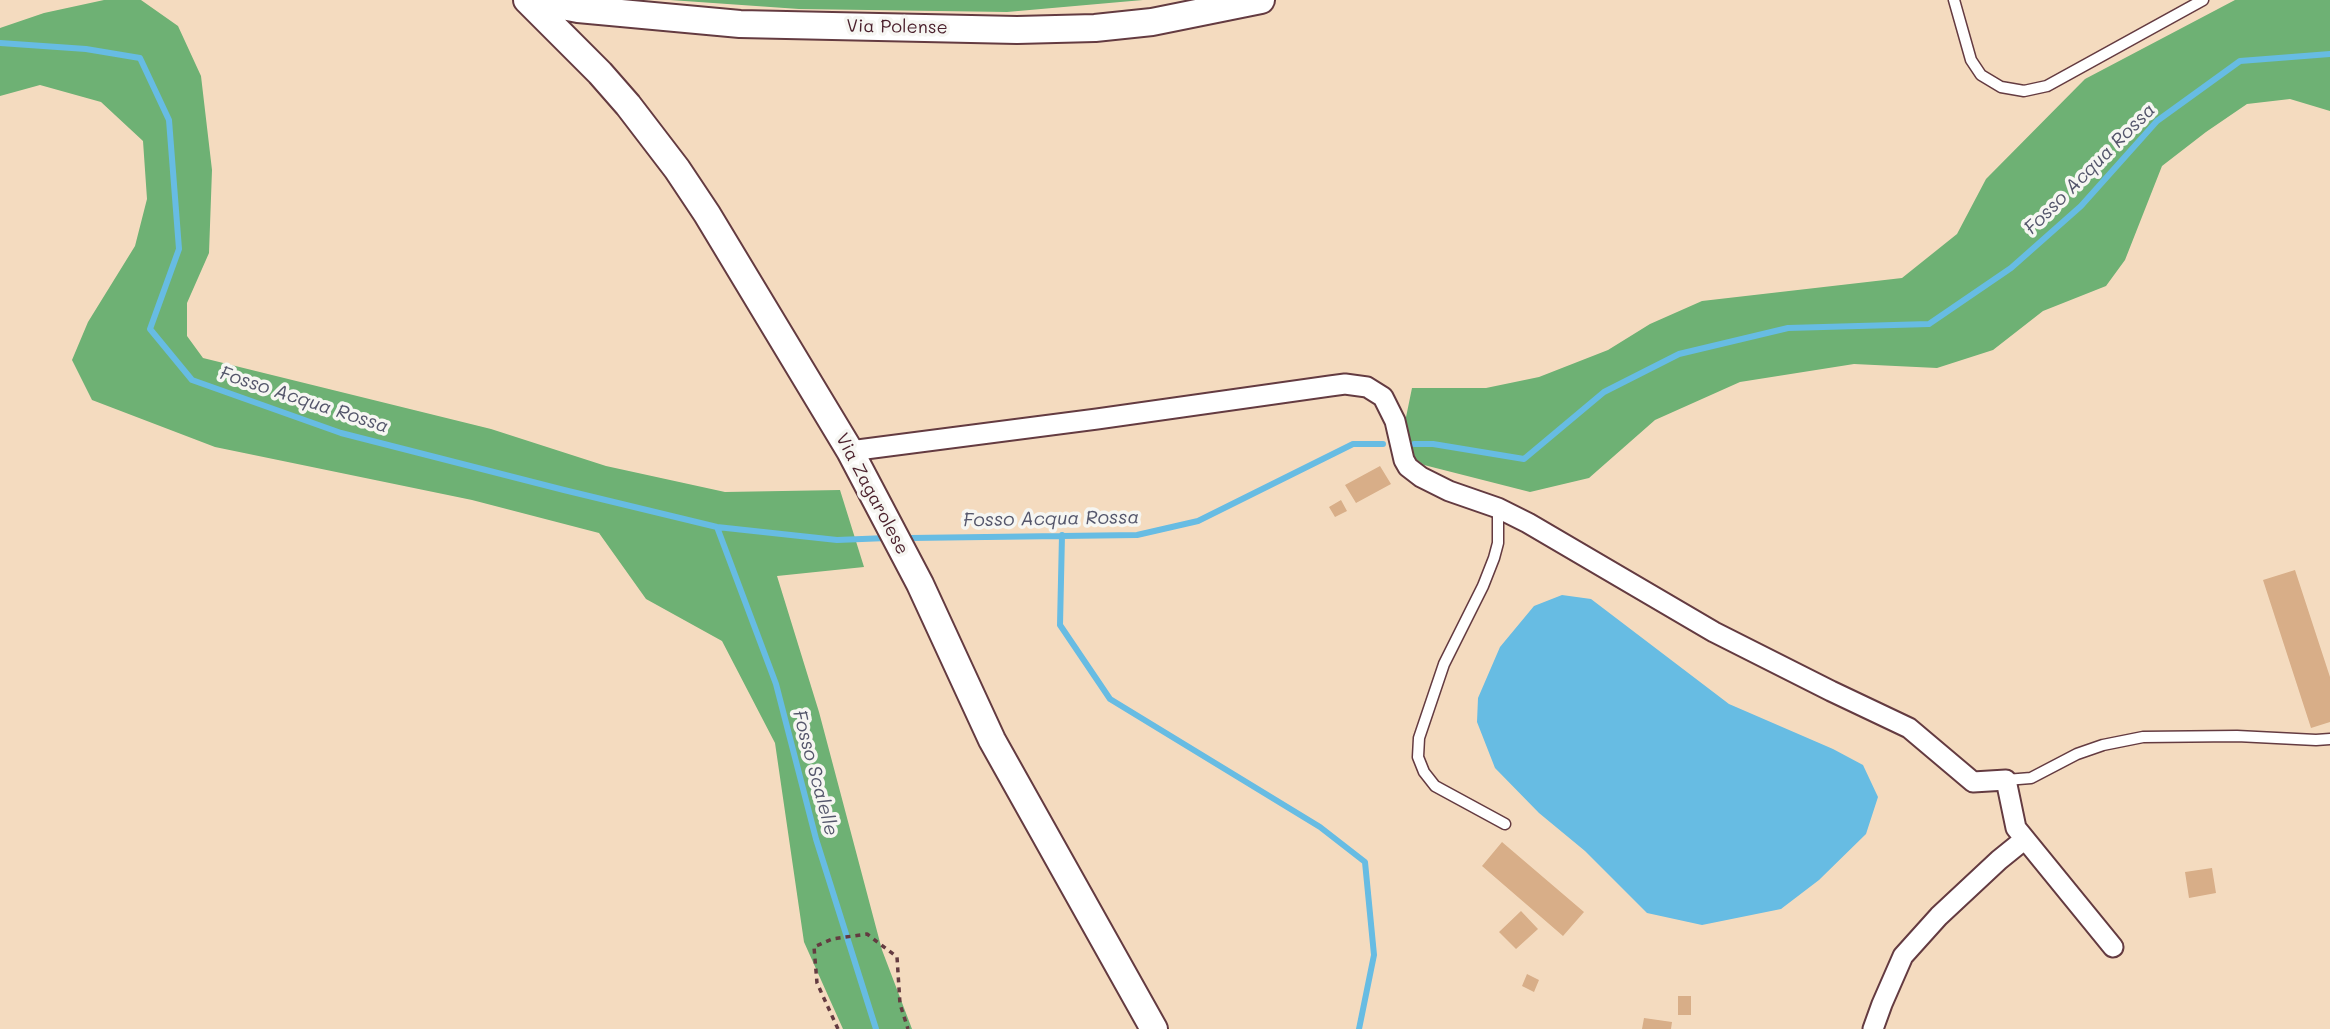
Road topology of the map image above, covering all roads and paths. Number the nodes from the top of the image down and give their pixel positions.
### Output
1 (527, 0) edge
2 (532, 0) edge
3 (1261, 0) edge
4 (1954, 0) edge
5 (2203, 0) edge
6 (850, 451) junction
7 (1498, 508) junction
8 (2330, 739) edge
9 (2006, 780) junction
10 (1505, 824) dead end
11 (2025, 839) junction
12 (2113, 947) dead end
13 (838, 1029) edge
14 (908, 1029) edge
15 (1154, 1029) edge
16 (1873, 1029) edge

1 - 6 main road, Via Zagarolese
2 - 3 main road, Via Polense
4 - 5 lane
6 - 7 street
6 - 15 main road, Via Zagarolese
7 - 9 street
7 - 10 lane
8 - 9 lane
9 - 11 street
11 - 12 street
11 - 16 street
13 - 14 path

